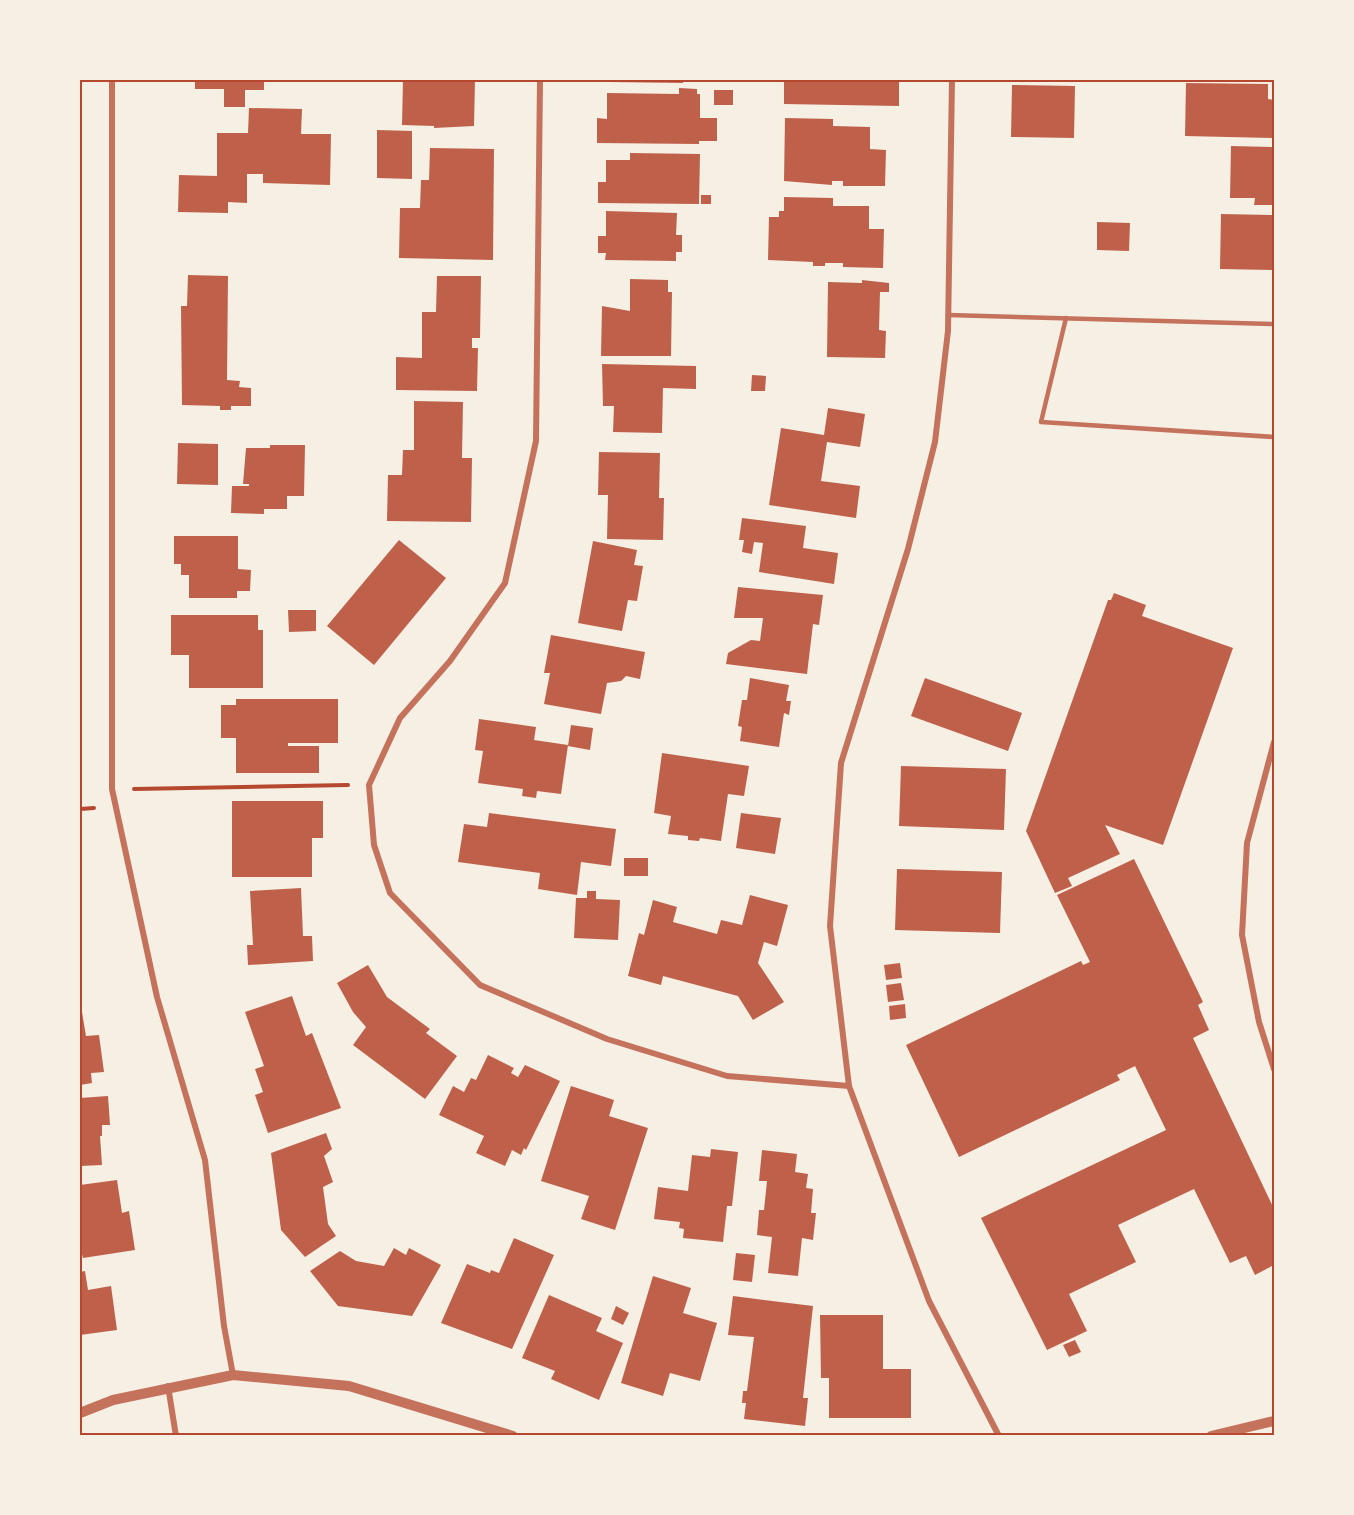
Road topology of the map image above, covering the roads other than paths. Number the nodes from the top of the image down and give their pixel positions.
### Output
1 (112, 80) edge
2 (540, 80) edge
3 (952, 80) edge
4 (948, 315) junction
5 (1066, 318) junction
6 (1275, 324) edge
7 (1275, 436) edge
8 (1275, 742) edge
9 (1275, 1069) edge
10 (849, 1086) junction
11 (233, 1375) junction
12 (168, 1386) junction
13 (80, 1413) edge
14 (1275, 1421) edge
15 (176, 1436) edge
16 (513, 1436) edge
17 (999, 1436) edge
18 (1211, 1436) edge

1 - 11 street
2 - 10 street
3 - 4 street
4 - 5 lane
4 - 10 street
5 - 6 lane
5 - 7 lane
8 - 9 street
10 - 17 street
11 - 12 street
11 - 16 street
12 - 13 street
12 - 15 street
14 - 18 street

